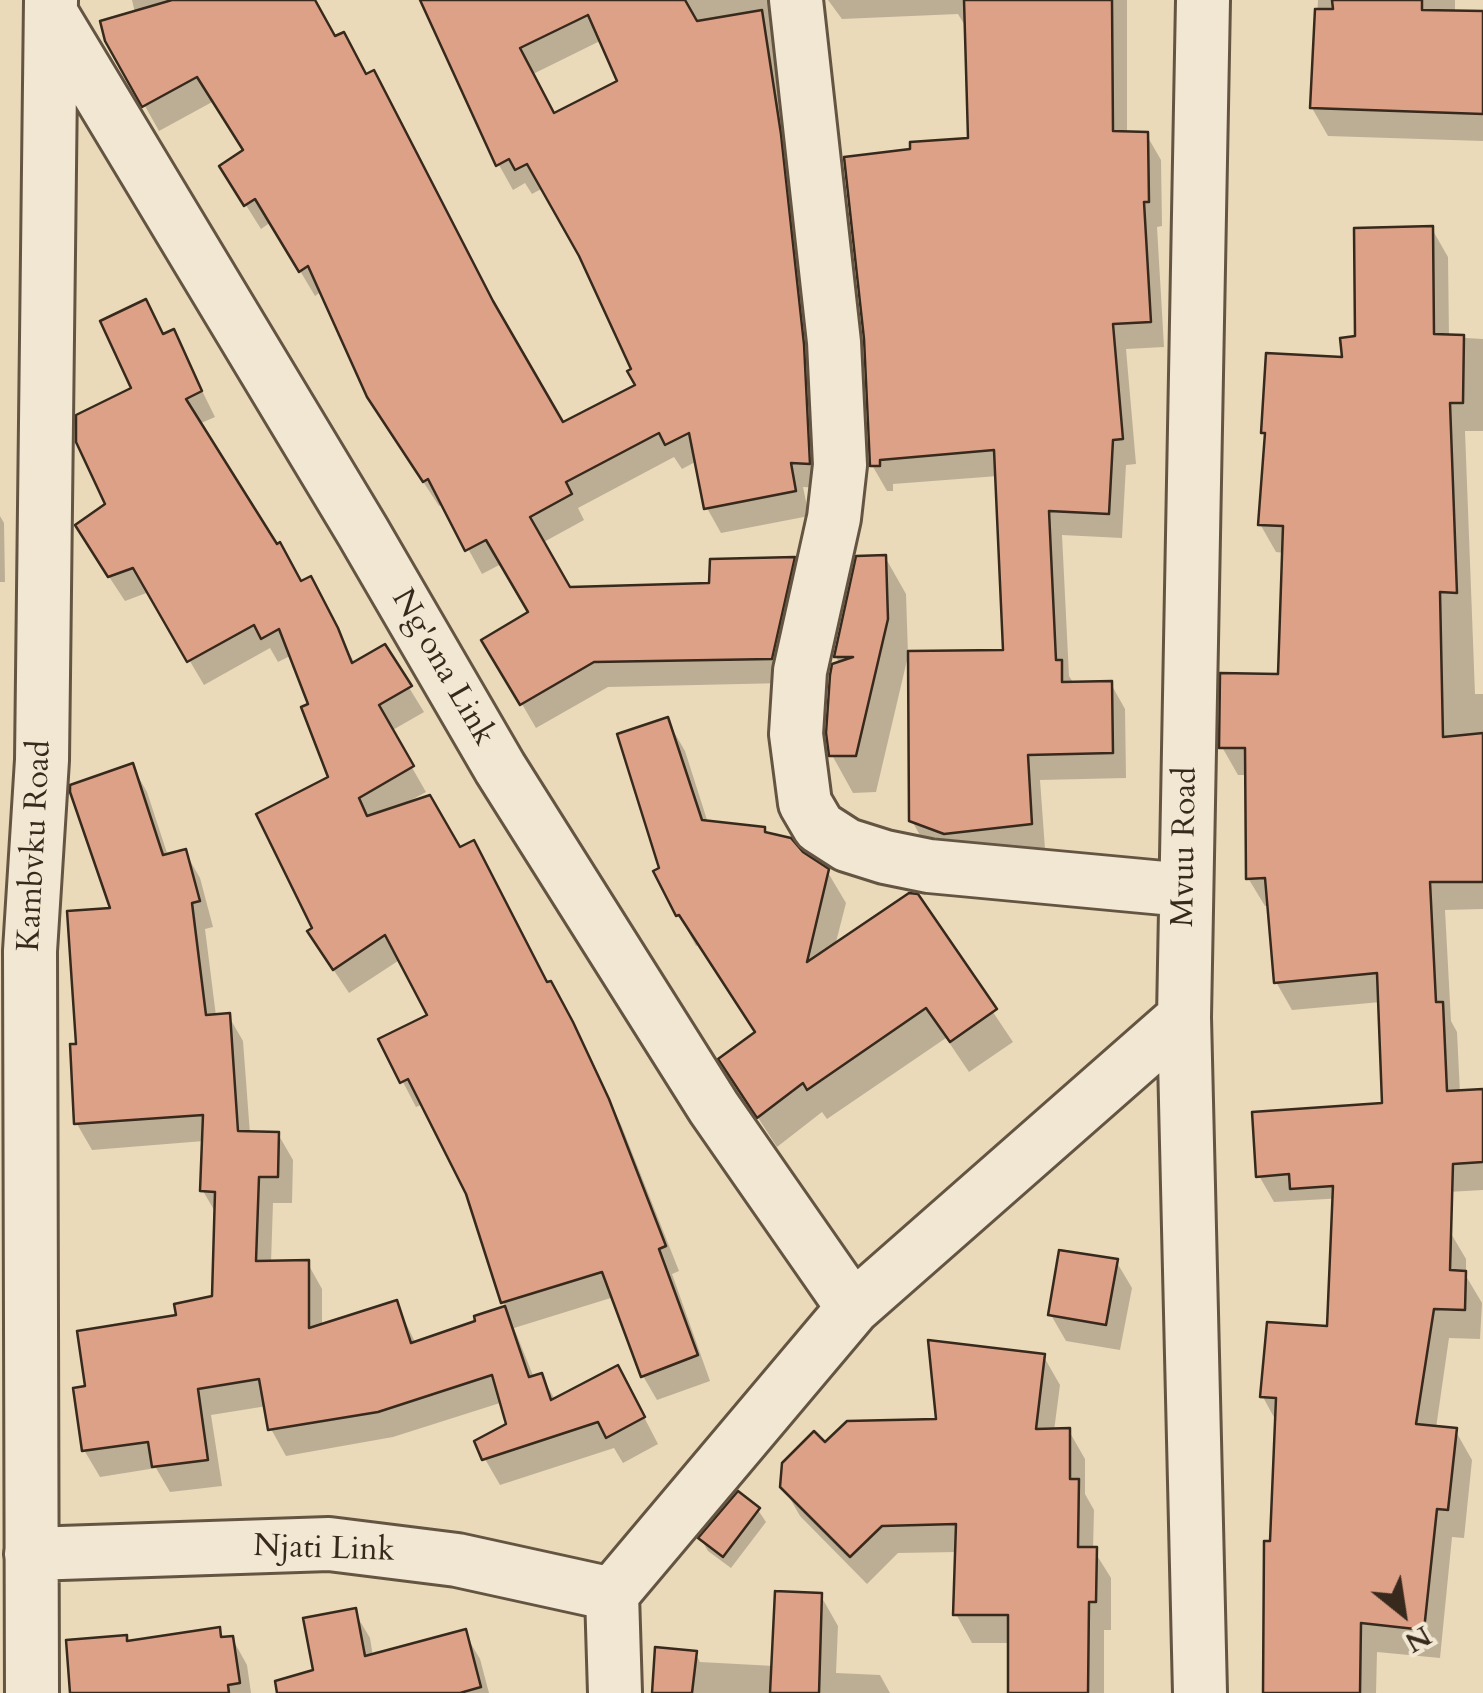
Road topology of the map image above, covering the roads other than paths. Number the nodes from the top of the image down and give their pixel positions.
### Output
1 (796, 0) edge
2 (1202, 0) edge
3 (52, 8) edge
4 (42, 760) junction
5 (0, 789) edge
6 (1185, 890) junction
7 (1184, 1017) junction
8 (853, 1308) junction
9 (15, 1498) edge
10 (31, 1554) junction
11 (612, 1594) junction
12 (32, 1693) edge
13 (615, 1693) edge
14 (1200, 1693) edge

1 - 6 street
2 - 6 street, Mvuu Road
3 - 4 street, Kambvku Road
3 - 8 street, Ng'ona Link
4 - 5 street
4 - 9 street, Kambvku Road
6 - 7 street, Mvuu Road
7 - 8 street
7 - 14 street, Mvuu Road
8 - 11 street
9 - 10 street, Kambvku Road
10 - 11 street, Njati Link
10 - 12 street, Kambvku Road
11 - 13 street

